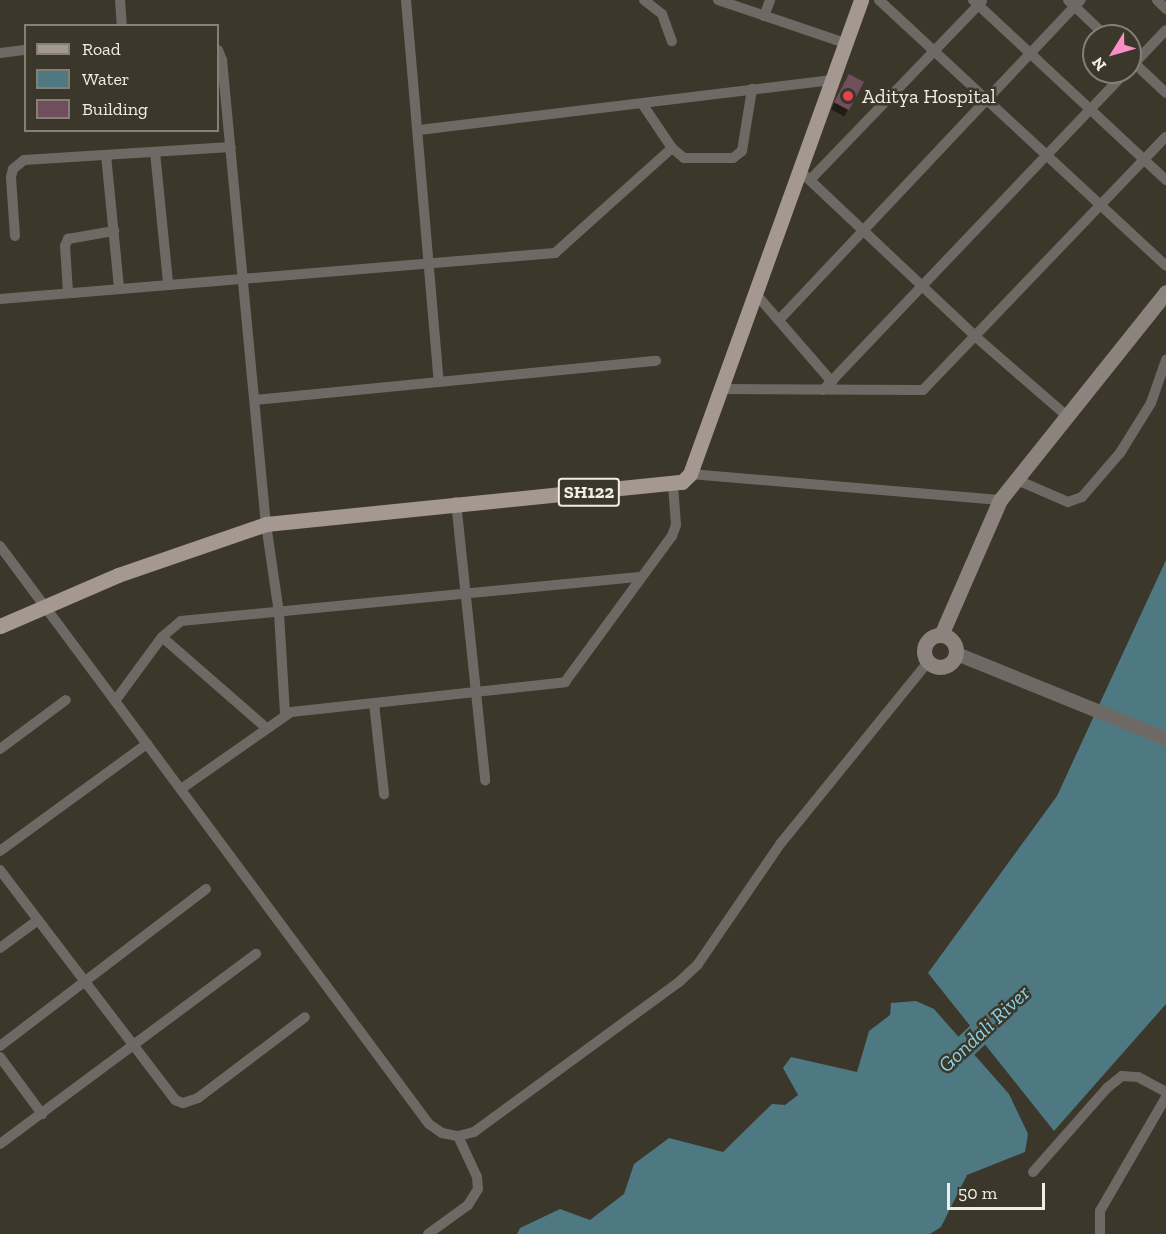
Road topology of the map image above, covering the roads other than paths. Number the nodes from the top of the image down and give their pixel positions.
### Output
1 (120, 0) edge
2 (406, 0) edge
3 (644, 0) edge
4 (718, 0) edge
5 (770, 0) edge
6 (861, 0) edge
7 (879, 0) edge
8 (1157, 0) edge
9 (978, 2) edge
10 (1074, 2) edge
11 (1166, 9) edge
12 (764, 16) junction
13 (122, 24) edge
14 (1095, 24) edge
15 (1166, 30) edge
16 (672, 41) dead end
17 (845, 43) junction
18 (24, 50) edge
19 (934, 51) junction
20 (0, 52) edge
21 (219, 52) edge
22 (1030, 53) junction
23 (1142, 53) edge
24 (1142, 72) edge
25 (832, 80) junction
26 (1115, 84) edge
27 (752, 89) junction
28 (1166, 93) edge
29 (986, 99) junction
30 (643, 105) junction
31 (1091, 110) junction
32 (419, 130) junction
33 (1166, 137) edge
34 (231, 147) junction
35 (672, 148) junction
36 (155, 152) junction
37 (106, 155) junction
38 (1047, 156) junction
39 (1145, 160) junction
40 (805, 175) junction
41 (1166, 180) edge
42 (1101, 205) junction
43 (863, 230) junction
44 (114, 231) junction
45 (15, 236) dead end
46 (429, 261) junction
47 (1166, 266) edge
48 (244, 279) junction
49 (168, 283) junction
50 (924, 287) junction
51 (119, 288) junction
52 (68, 292) junction
53 (1166, 292) edge
54 (755, 293) junction
55 (0, 299) edge
56 (779, 320) junction
57 (976, 337) junction
58 (1166, 360) edge
59 (656, 361) dead end
60 (439, 382) junction
61 (832, 382) junction
62 (721, 389) junction
63 (823, 390) junction
64 (255, 400) junction
65 (1068, 417) junction
66 (690, 474) junction
67 (1015, 479) junction
68 (674, 485) junction
69 (1000, 500) junction
70 (456, 502) junction
71 (266, 524) junction
72 (0, 546) edge
73 (642, 577) junction
74 (465, 596) junction
75 (43, 608) junction
76 (279, 614) junction
77 (0, 626) edge
78 (941, 635) junction
79 (162, 637) junction
80 (957, 654) junction
81 (928, 662) junction
82 (476, 693) junction
83 (66, 700) dead end
84 (115, 701) junction
85 (374, 703) junction
86 (285, 714) junction
87 (265, 727) junction
88 (1166, 739) edge
89 (147, 744) junction
90 (0, 749) edge
91 (485, 780) dead end
92 (181, 789) junction
93 (384, 794) dead end
94 (0, 852) edge
95 (0, 870) edge
96 (206, 889) dead end
97 (38, 920) junction
98 (0, 948) edge
99 (256, 954) dead end
100 (85, 982) junction
101 (305, 1017) dead end
102 (0, 1046) edge
103 (133, 1046) junction
104 (0, 1057) edge
105 (1166, 1092) edge
106 (1166, 1096) edge
107 (42, 1114) junction
108 (458, 1136) junction
109 (0, 1144) edge
110 (1033, 1172) dead end
111 (428, 1234) edge
112 (1100, 1234) edge

1 - 13 street
2 - 32 street
3 - 16 street
4 - 12 street
5 - 12 street
6 - 17 main road
7 - 19 street
8 - 11 street
9 - 19 street
9 - 22 street
10 - 14 street
10 - 22 street
12 - 17 street
15 - 23 street
17 - 25 main road
18 - 20 street
19 - 29 street
19 - 40 street
21 - 34 street
22 - 29 street
22 - 31 street
24 - 28 street
25 - 27 street
25 - 40 main road
26 - 31 street
27 - 30 street
27 - 35 street
29 - 38 street
29 - 43 street
30 - 32 street
30 - 35 street
31 - 38 street
31 - 39 street
32 - 46 street
33 - 39 street
34 - 36 street
34 - 48 street
35 - 46 street
36 - 37 street
36 - 49 street
37 - 44 street
37 - 45 street
38 - 42 street
38 - 50 street
39 - 41 street
39 - 42 street
40 - 43 street
40 - 54 main road
42 - 47 street
42 - 57 street
43 - 50 street
43 - 56 street
44 - 51 street
44 - 52 street
46 - 48 street
46 - 60 street
48 - 49 street
48 - 64 street
49 - 51 street
50 - 57 street
50 - 61 street
51 - 52 street
52 - 55 street
53 - 65 main road
54 - 56 street
54 - 62 main road
56 - 61 street
57 - 63 street
57 - 65 street
58 - 67 street
59 - 60 street
60 - 64 street
61 - 63 street
62 - 63 street
62 - 66 main road
64 - 71 street
65 - 67 main road
66 - 68 main road
66 - 69 street
67 - 69 main road
68 - 70 main road, SH122
68 - 73 street
69 - 78 main road
70 - 71 main road, SH122
70 - 74 street
71 - 75 main road, SH122
71 - 76 street
72 - 75 street
73 - 74 street
73 - 82 street
74 - 76 street
74 - 82 street
75 - 77 main road, SH122
75 - 84 street
76 - 79 street
76 - 86 street
78 - 80 main road
78 - 81 main road
79 - 84 street
79 - 87 street
80 - 81 main road
80 - 88 street
81 - 108 street
82 - 85 street
82 - 91 street
83 - 90 street
84 - 89 street
85 - 86 street
85 - 93 street
86 - 87 street
87 - 92 street
89 - 92 street
89 - 94 street
92 - 108 street
95 - 97 street
96 - 100 street
97 - 98 street
97 - 100 street
99 - 103 street
100 - 102 street
100 - 103 street
101 - 103 street
103 - 107 street
104 - 107 street
105 - 110 street
106 - 112 street
107 - 109 street
108 - 111 street

